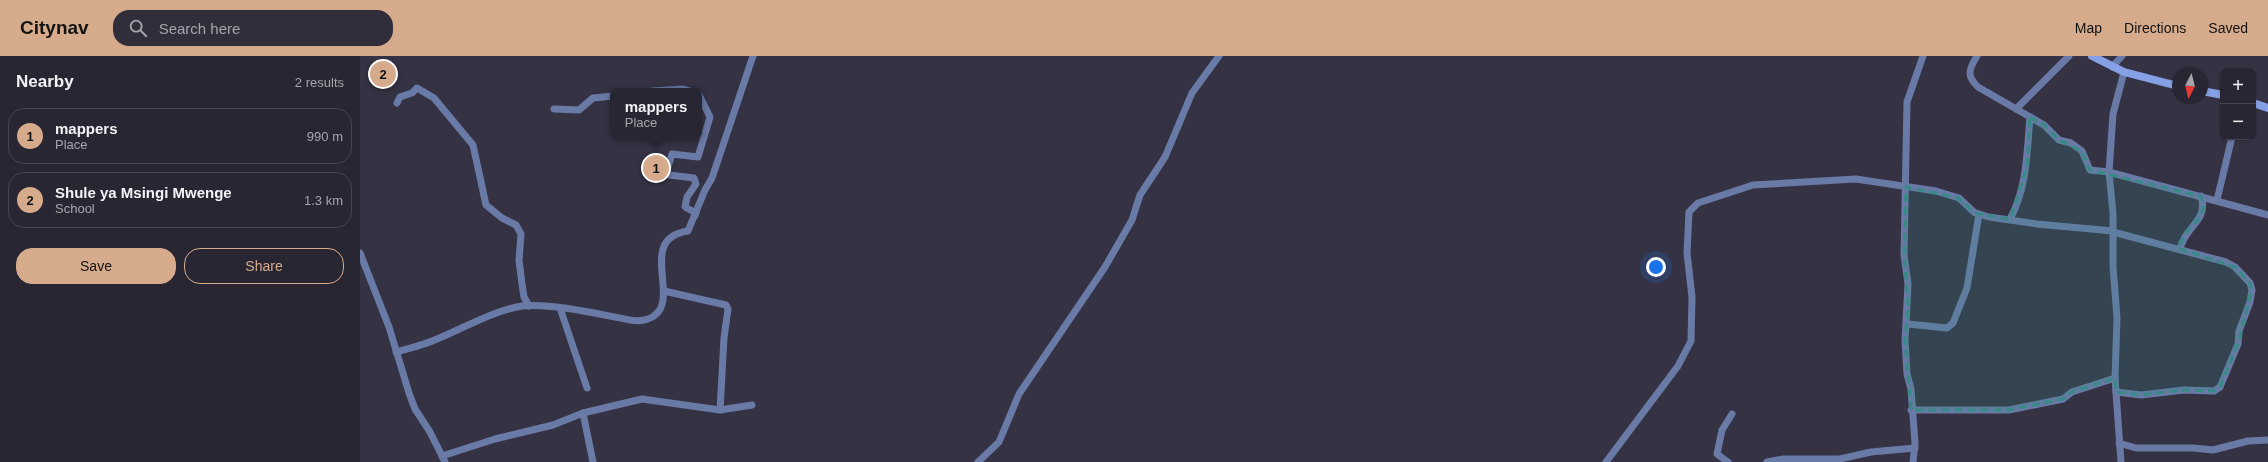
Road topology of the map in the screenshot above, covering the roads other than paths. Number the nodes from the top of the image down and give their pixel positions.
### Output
1 (752, 56) edge
2 (1219, 56) edge
3 (1923, 56) edge
4 (1977, 56) edge
5 (2069, 56) edge
6 (2092, 56) edge
7 (2122, 56) edge
8 (2112, 67) junction
9 (2124, 72) junction
10 (2172, 84) edge
11 (2208, 92) edge
12 (2220, 94) edge
13 (610, 96) edge
14 (702, 101) edge
15 (397, 103) dead end
16 (2256, 104) edge
17 (2268, 108) edge
18 (554, 109) dead end
19 (2016, 109) junction
20 (2030, 117) junction
21 (2231, 140) edge
22 (2108, 172) junction
23 (1906, 188) junction
24 (2201, 196) junction
25 (2217, 200) junction
26 (696, 213) junction
27 (1980, 214) junction
28 (2268, 215) edge
29 (2010, 219) junction
30 (2113, 231) junction
31 (2180, 249) junction
32 (360, 253) edge
33 (664, 291) junction
34 (530, 306) junction
35 (560, 308) junction
36 (1908, 324) junction
37 (396, 352) junction
38 (2115, 378) junction
39 (587, 388) dead end
40 (2116, 392) junction
41 (752, 405) dead end
42 (720, 410) junction
43 (1911, 410) junction
44 (583, 412) junction
45 (1732, 414) dead end
46 (2268, 440) edge
47 (2119, 443) junction
48 (1915, 448) junction
49 (443, 459) edge
50 (593, 462) edge
51 (978, 462) edge
52 (1606, 462) edge
53 (1728, 462) edge
54 (1767, 462) edge
55 (1913, 462) edge
56 (2121, 462) edge

1 - 26 street
2 - 51 street
3 - 23 street
4 - 19 street
5 - 19 street
6 - 8 street
7 - 8 street
8 - 9 street
9 - 10 street
9 - 22 street
11 - 12 street
13 - 18 street
14 - 26 street
15 - 34 street
16 - 17 street
19 - 20 street
20 - 22 street
20 - 29 street
21 - 25 street
22 - 24 street
22 - 30 street
23 - 27 street
23 - 36 street
23 - 52 street
24 - 25 street
24 - 31 street
25 - 28 street
26 - 33 street
27 - 29 street
27 - 36 street
29 - 30 street
30 - 31 street
30 - 38 street
31 - 40 street
32 - 37 street
33 - 35 street
33 - 42 street
34 - 35 street
34 - 37 street
35 - 39 street
36 - 43 street
37 - 49 street
38 - 40 street
38 - 43 street
40 - 47 street
41 - 42 street
42 - 44 street
43 - 48 street
44 - 49 street
44 - 50 street
45 - 53 street
46 - 47 street
47 - 56 street
48 - 54 street
48 - 55 street

